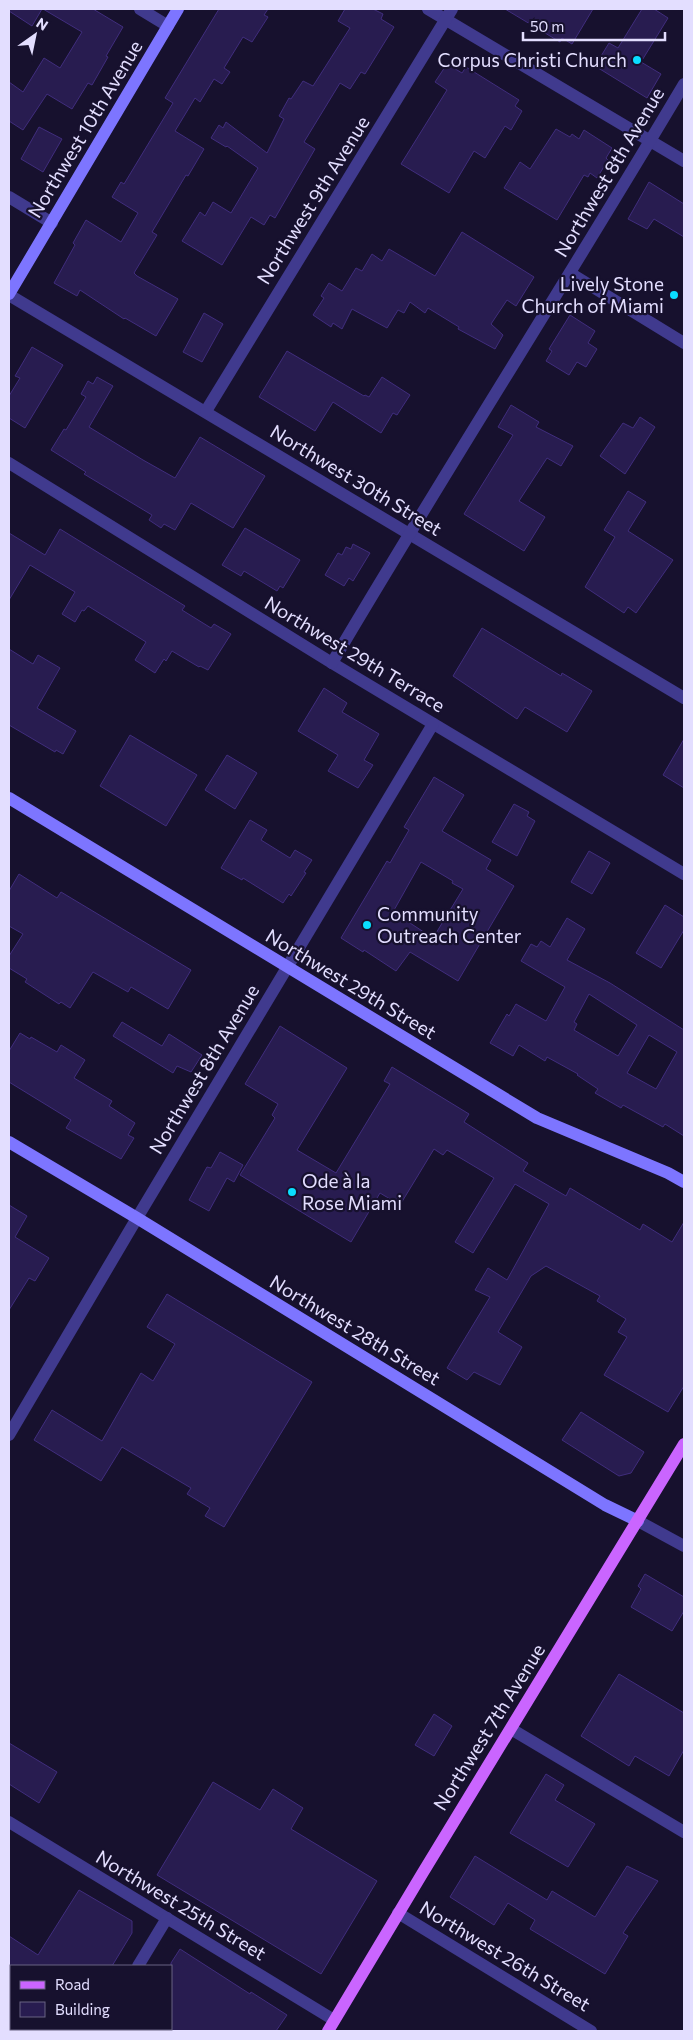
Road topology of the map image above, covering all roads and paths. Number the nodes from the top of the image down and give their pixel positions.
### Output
1 (140, 9) edge
2 (178, 9) edge
3 (428, 9) edge
4 (449, 14) edge
5 (168, 26) junction
6 (684, 84) edge
7 (650, 141) junction
8 (684, 161) edge
9 (9, 197) edge
10 (52, 223) junction
11 (570, 273) junction
12 (9, 294) edge
13 (684, 343) edge
14 (206, 411) junction
15 (9, 463) edge
16 (408, 533) junction
17 (332, 663) junction
18 (684, 698) edge
19 (433, 724) junction
20 (9, 798) edge
21 (684, 874) edge
22 (288, 967) junction
23 (9, 1142) edge
24 (684, 1182) edge
25 (136, 1218) junction
26 (9, 1435) edge
27 (684, 1444) edge
28 (638, 1521) junction
29 (684, 1546) edge
30 (511, 1729) junction
31 (9, 1822) edge
32 (684, 1832) edge
33 (398, 1913) junction
34 (167, 1918) junction
35 (139, 1965) edge
36 (331, 2026) edge
37 (592, 2031) edge

1 - 5 street
2 - 5 street, Northwest 10th Avenue
3 - 4 street
4 - 7 street
4 - 14 street, Northwest 9th Avenue
5 - 10 street, Northwest 10th Avenue
6 - 7 street, Northwest 8th Avenue
7 - 8 street
7 - 11 street, Northwest 8th Avenue
9 - 10 street
10 - 12 street, Northwest 10th Avenue
11 - 13 street
11 - 16 street, Northwest 8th Avenue
12 - 14 street, Northwest 30th Street
14 - 16 street, Northwest 30th Street
15 - 17 street, Northwest 29th Terrace
16 - 17 street, Northwest 8th Avenue
16 - 18 street, Northwest 30th Street
17 - 19 street, Northwest 29th Terrace
19 - 21 street, Northwest 29th Terrace
19 - 22 street, Northwest 8th Avenue
20 - 22 street, Northwest 29th Street
22 - 24 street, Northwest 29th Street
22 - 25 street, Northwest 8th Avenue
23 - 25 street, Northwest 28th Street
25 - 26 street, Northwest 8th Avenue
25 - 28 street, Northwest 28th Street
27 - 28 main road, Northwest 7th Avenue
28 - 29 street, Northwest 28th Street
28 - 30 main road, Northwest 7th Avenue
30 - 32 street
30 - 33 main road, Northwest 7th Avenue
31 - 34 street, Northwest 25th Street
33 - 36 main road, Northwest 7th Avenue
33 - 37 street, Northwest 26th Street
34 - 35 street
34 - 36 street, Northwest 25th Street

